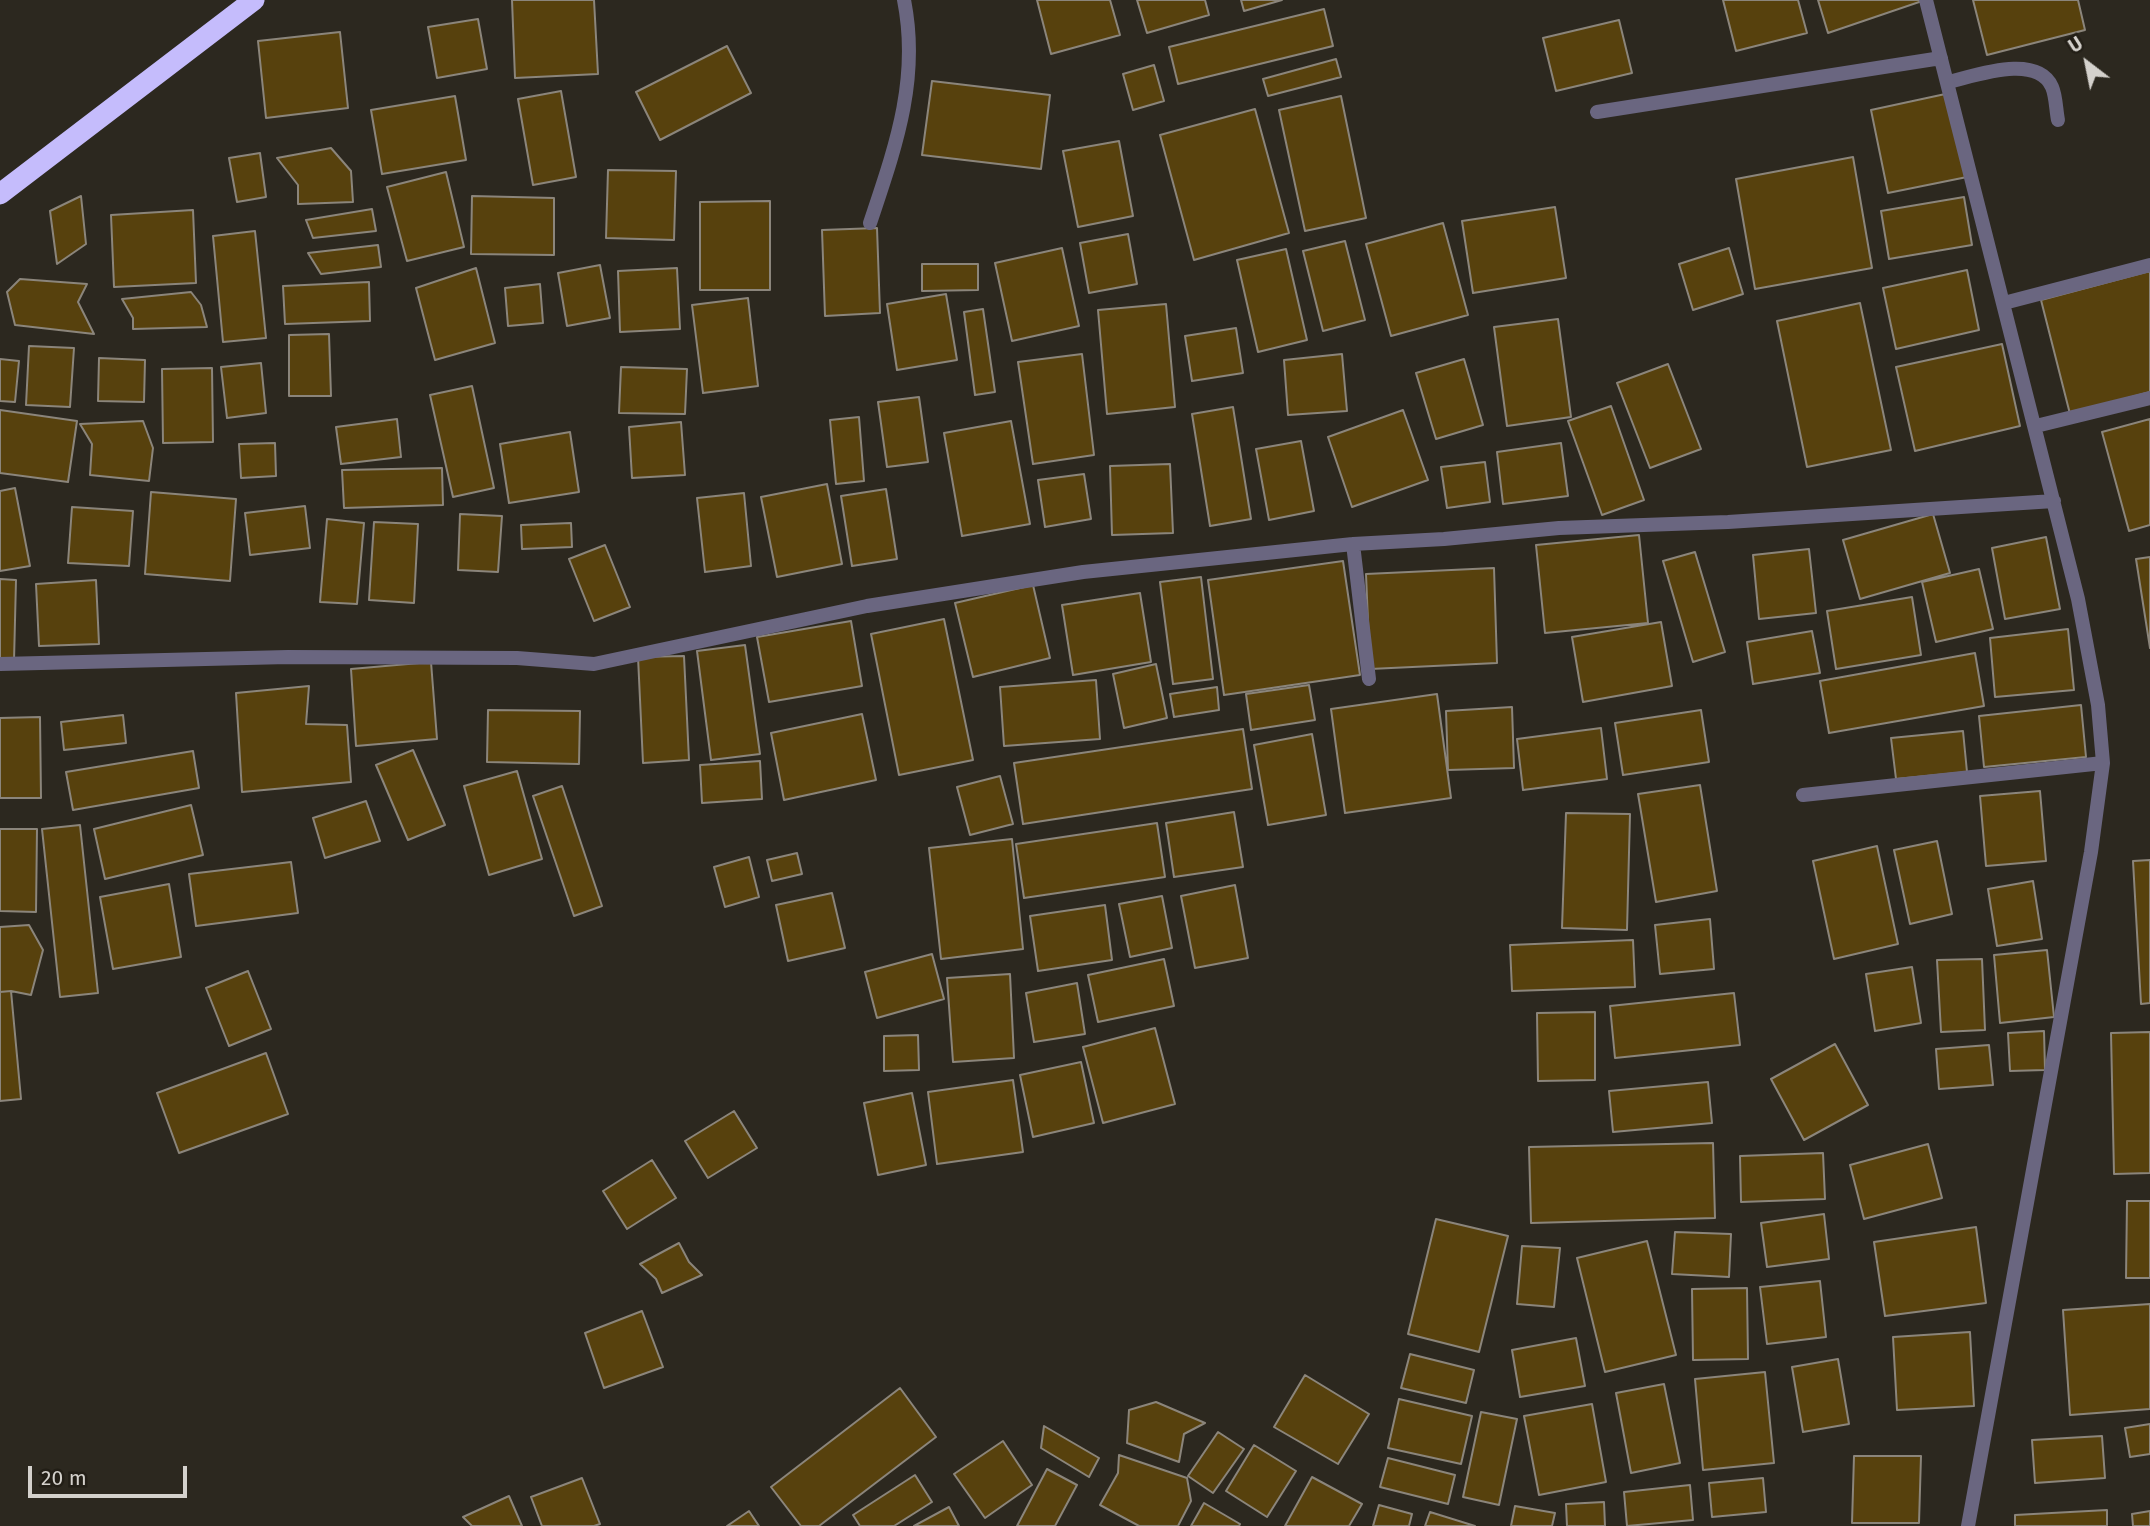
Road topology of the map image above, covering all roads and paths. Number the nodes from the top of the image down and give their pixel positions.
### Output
1 (254, 0) edge
2 (904, 0) edge
3 (1926, 0) edge
4 (1941, 58) junction
5 (1948, 82) junction
6 (1597, 112) dead end
7 (2058, 120) dead end
8 (0, 194) edge
9 (870, 223) dead end
10 (2150, 265) edge
11 (2004, 303) junction
12 (2150, 398) edge
13 (2036, 426) junction
14 (2053, 501) junction
15 (1353, 544) junction
16 (0, 664) edge
17 (1370, 679) dead end
18 (2103, 762) junction
19 (1803, 795) dead end
20 (1968, 1526) edge

1 - 8 highway
2 - 9 street
3 - 4 street
4 - 5 street
4 - 6 street
5 - 7 street
5 - 11 street
10 - 11 street
11 - 13 street
12 - 13 street
13 - 14 street
14 - 15 street
14 - 18 street
15 - 16 street
15 - 17 street
18 - 19 street
18 - 20 street

